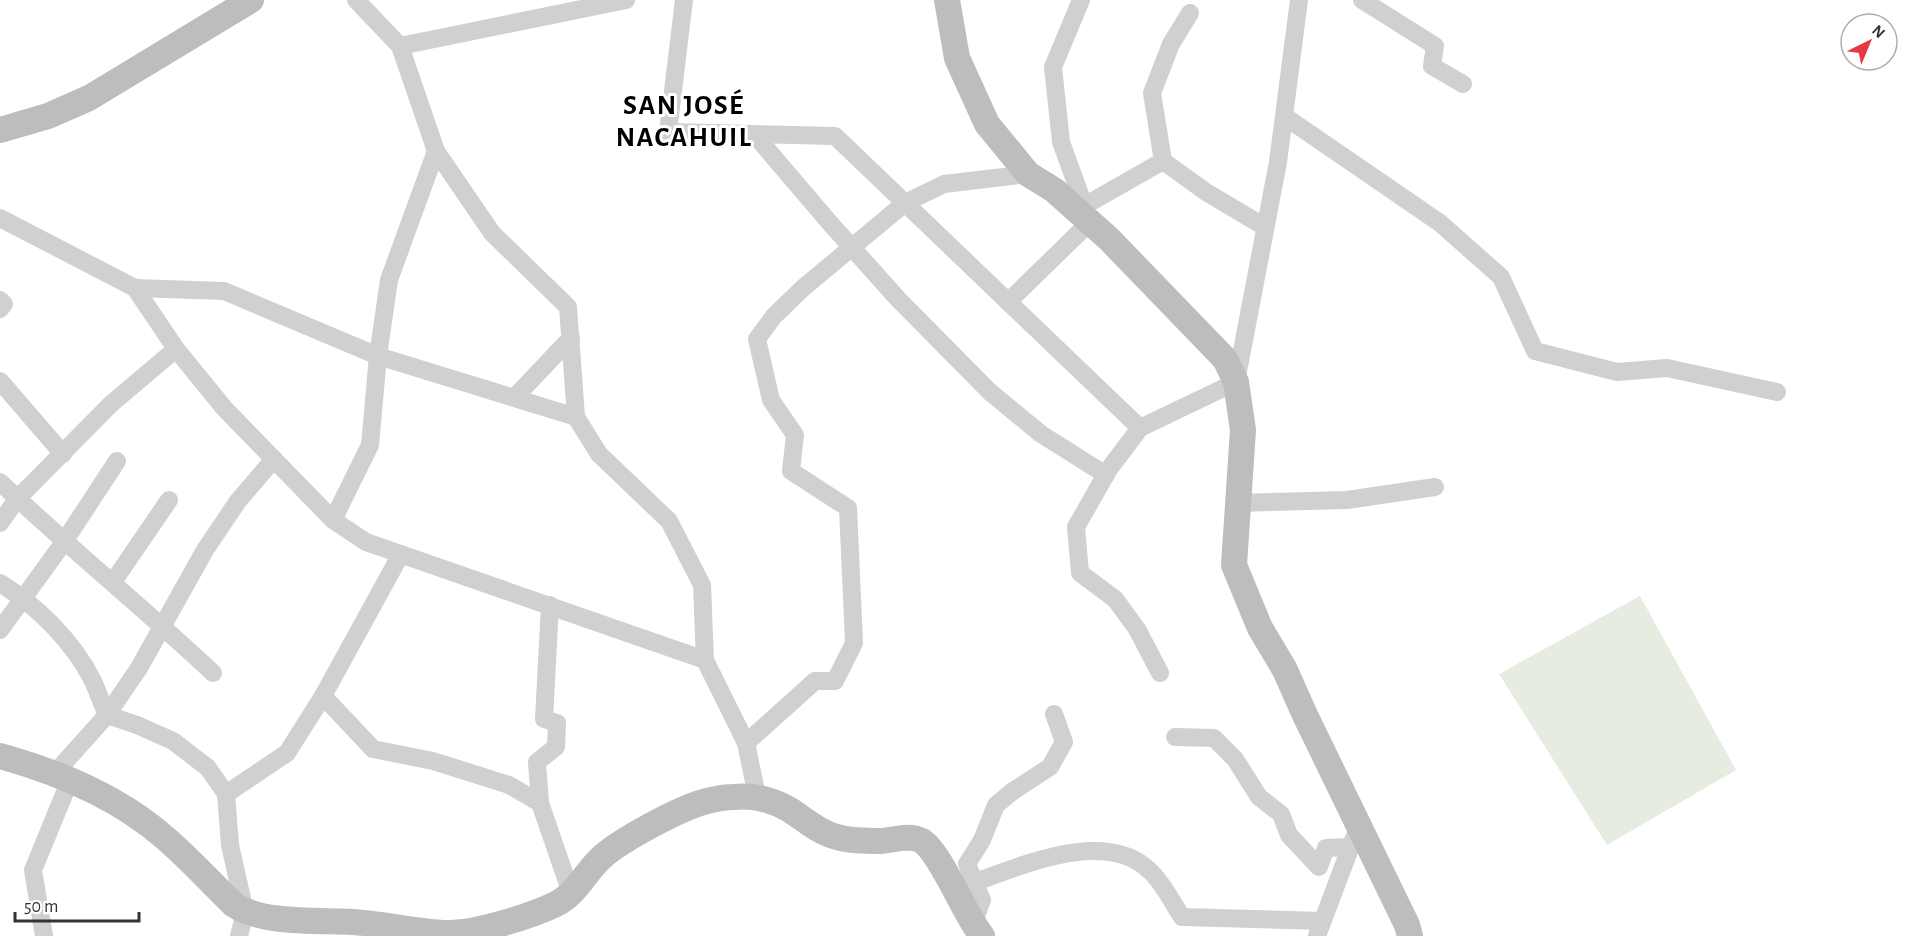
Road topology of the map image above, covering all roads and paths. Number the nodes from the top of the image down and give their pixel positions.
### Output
1 (250, 0) edge
2 (356, 0) edge
3 (626, 0) edge
4 (684, 0) edge
5 (947, 0) edge
6 (1081, 0) edge
7 (1299, 0) edge
8 (1362, 0) edge
9 (1190, 13) dead end
10 (400, 46) junction
11 (1463, 84) dead end
12 (1284, 116) junction
13 (0, 130) edge
14 (754, 134) junction
15 (436, 152) junction
16 (1163, 161) junction
17 (1028, 174) junction
18 (905, 203) junction
19 (1087, 214) junction
20 (0, 218) edge
21 (1265, 227) junction
22 (851, 248) junction
23 (135, 288) junction
24 (0, 300) edge
25 (1008, 302) junction
26 (0, 309) edge
27 (571, 338) junction
28 (176, 349) junction
29 (378, 356) junction
30 (0, 381) edge
31 (1236, 382) junction
32 (1777, 392) dead end
33 (515, 397) junction
34 (576, 417) junction
35 (1140, 428) junction
36 (63, 454) junction
37 (274, 459) junction
38 (117, 460) dead end
39 (1106, 475) junction
40 (0, 482) edge
41 (1435, 487) dead end
42 (17, 499) junction
43 (169, 500) dead end
44 (1238, 503) junction
45 (333, 520) junction
46 (0, 523) edge
47 (64, 542) junction
48 (401, 554) junction
49 (113, 582) junction
50 (0, 583) edge
51 (24, 598) junction
52 (550, 605) junction
53 (163, 627) junction
54 (0, 630) edge
55 (705, 660) junction
56 (213, 673) dead end
57 (1160, 673) dead end
58 (323, 696) junction
59 (1054, 714) dead end
60 (107, 715) junction
61 (1175, 737) dead end
62 (746, 743) junction
63 (0, 756) edge
64 (62, 777) junction
65 (226, 794) junction
66 (757, 796) junction
67 (540, 803) junction
68 (1355, 836) junction
69 (975, 882) junction
70 (571, 893) junction
71 (242, 924) edge
72 (1319, 928) edge
73 (504, 929) edge
74 (379, 930) edge
75 (978, 931) edge
76 (44, 936) edge
77 (1410, 936) edge

1 - 13 street
2 - 10 street
3 - 10 street
4 - 14 street
5 - 17 street
6 - 19 street
7 - 12 street
8 - 11 street
9 - 16 street
10 - 15 street
12 - 21 street
12 - 32 street
14 - 18 street
14 - 22 street
15 - 27 street
15 - 29 street
16 - 19 street
16 - 21 street
17 - 18 street
17 - 19 street
18 - 22 street
18 - 25 street
19 - 25 street
19 - 31 street
20 - 23 street
21 - 31 street
22 - 39 street
22 - 62 street
23 - 28 street
23 - 29 street
24 - 26 street
25 - 35 street
27 - 33 street
27 - 34 street
28 - 36 street
28 - 37 street
29 - 33 street
29 - 45 street
30 - 36 street
31 - 35 street
31 - 44 street
33 - 34 street
34 - 55 street
35 - 39 street
36 - 42 street
37 - 45 street
37 - 53 street
38 - 47 street
39 - 57 street
40 - 42 street
41 - 44 street
42 - 46 street
42 - 47 street
43 - 49 street
44 - 68 street
45 - 48 street
47 - 49 street
47 - 51 street
48 - 52 street
48 - 58 street
49 - 53 street
50 - 51 street
51 - 54 street
51 - 60 street
52 - 55 street
52 - 67 street
53 - 56 street
53 - 60 street
55 - 62 street
58 - 65 street
58 - 67 street
59 - 69 street
60 - 64 street
60 - 65 street
61 - 68 street
62 - 66 street
63 - 64 street
64 - 71 street
64 - 76 street
65 - 71 street
66 - 70 street
66 - 75 street
67 - 70 street
68 - 72 street
68 - 77 street
69 - 72 street
69 - 75 street
70 - 73 street
71 - 74 street
73 - 74 street

